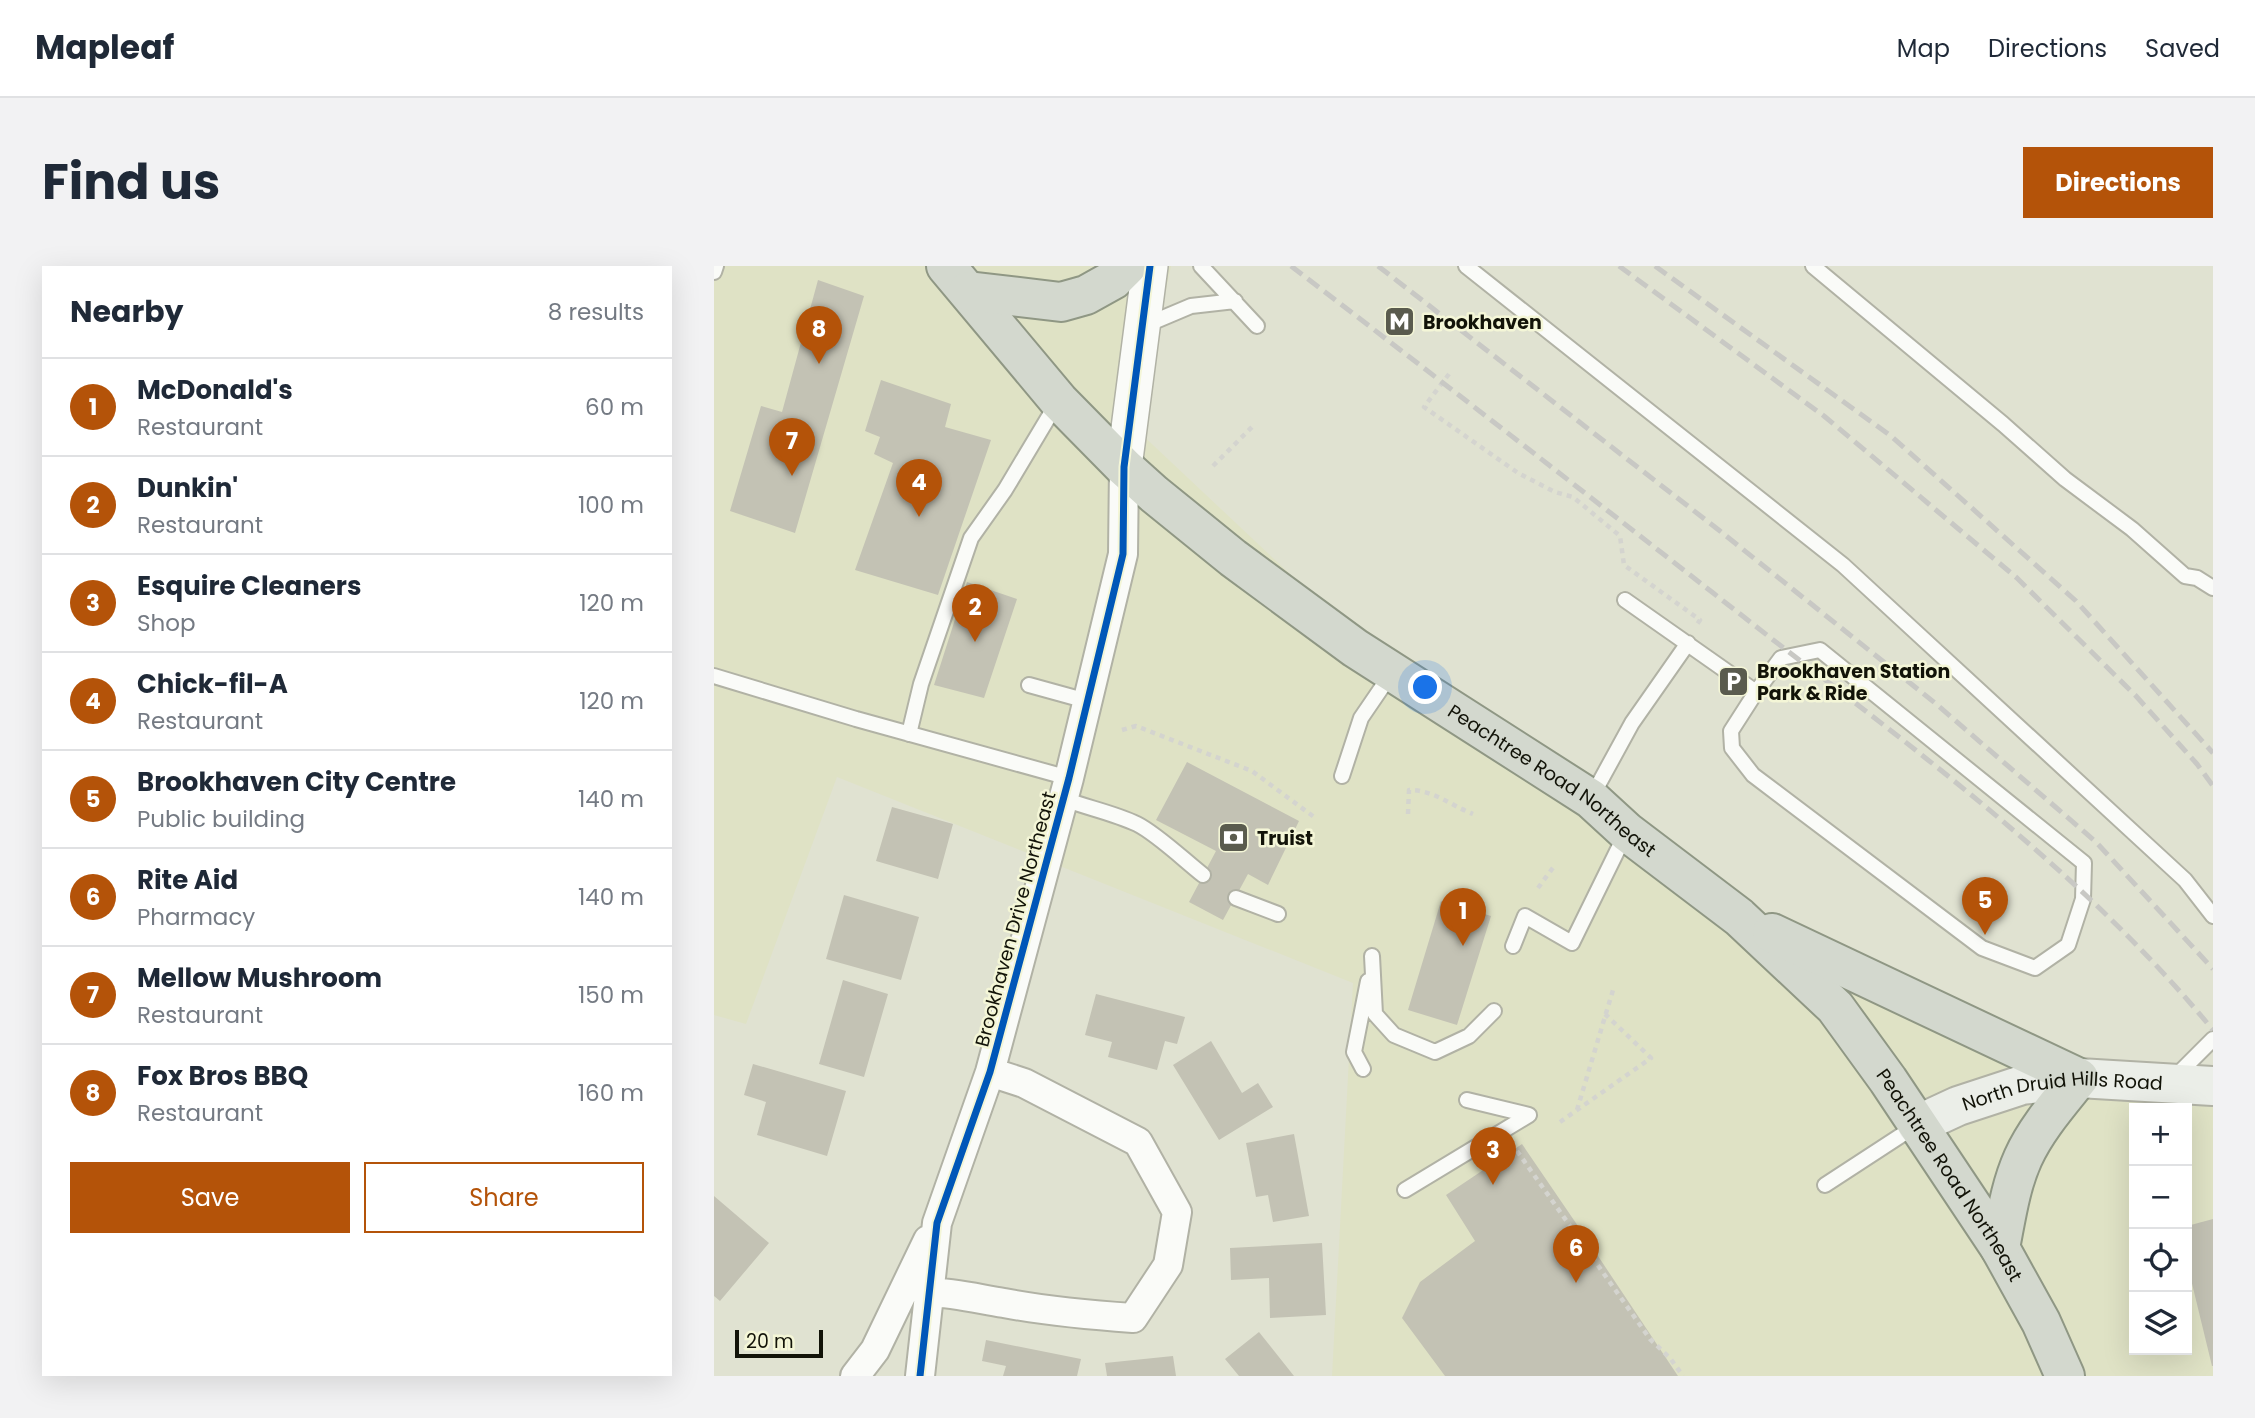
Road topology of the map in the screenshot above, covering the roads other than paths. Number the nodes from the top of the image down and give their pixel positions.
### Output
1 (716, 266) edge
2 (1127, 266) edge
3 (1150, 266) edge
4 (1201, 266) edge
5 (1466, 266) edge
6 (1813, 266) edge
7 (714, 272) edge
8 (957, 279) edge
9 (1235, 301) junction
10 (1142, 326) junction
11 (1257, 326) dead end
12 (1059, 401) junction
13 (1124, 467) junction
14 (2213, 588) edge
15 (1625, 600) dead end
16 (1688, 643) junction
17 (1392, 672) junction
18 (714, 676) edge
19 (1029, 685) dead end
20 (1756, 691) junction
21 (1087, 701) junction
22 (909, 734) junction
23 (1342, 776) dead end
24 (1066, 789) junction
25 (1591, 799) junction
26 (1627, 832) junction
27 (1203, 875) dead end
28 (1236, 898) dead end
29 (1278, 915) dead end
30 (2213, 916) edge
31 (1739, 917) junction
32 (1513, 946) dead end
33 (1494, 1011) dead end
34 (2213, 1039) edge
35 (1363, 1069) dead end
36 (990, 1072) junction
37 (2079, 1078) junction
38 (2167, 1084) junction
39 (2213, 1086) edge
40 (1467, 1100) dead end
41 (1917, 1125) junction
42 (1825, 1185) dead end
43 (1405, 1190) dead end
44 (937, 1223) junction
45 (2000, 1248) junction
46 (929, 1292) junction
47 (855, 1376) edge
48 (920, 1376) edge
49 (2065, 1376) edge

1 - 7 lane
2 - 8 highway
3 - 10 street
4 - 9 lane
5 - 30 lane
6 - 14 lane
8 - 12 highway, Peachtree Road Northeast
9 - 10 lane
9 - 11 lane
10 - 13 street
12 - 13 highway, Peachtree Road Northeast
12 - 22 lane
13 - 17 highway, Peachtree Road Northeast
13 - 21 street, Brookhaven Drive Northeast
15 - 16 lane
16 - 20 lane
16 - 25 lane
17 - 23 lane
17 - 25 highway, Peachtree Road Northeast
18 - 22 lane
19 - 21 lane
20 - 20 lane
21 - 24 street, Brookhaven Drive Northeast
22 - 24 lane
24 - 27 lane
24 - 36 street, Brookhaven Drive Northeast
25 - 26 highway, Peachtree Road Northeast
26 - 31 highway, Peachtree Road Northeast
26 - 32 lane
28 - 29 lane
31 - 37 highway
31 - 41 highway, Peachtree Road Northeast
33 - 35 lane
34 - 38 lane
36 - 44 street, Brookhaven Drive Northeast
36 - 46 street
37 - 38 main road, North Druid Hills Road
37 - 41 main road, North Druid Hills Road
37 - 45 highway
38 - 39 main road, North Druid Hills Road
40 - 43 lane
41 - 42 lane
41 - 45 highway, Peachtree Road Northeast
44 - 46 street, Brookhaven Drive Northeast
44 - 47 street
45 - 49 highway, Peachtree Road Northeast
46 - 48 street, Brookhaven Drive Northeast

